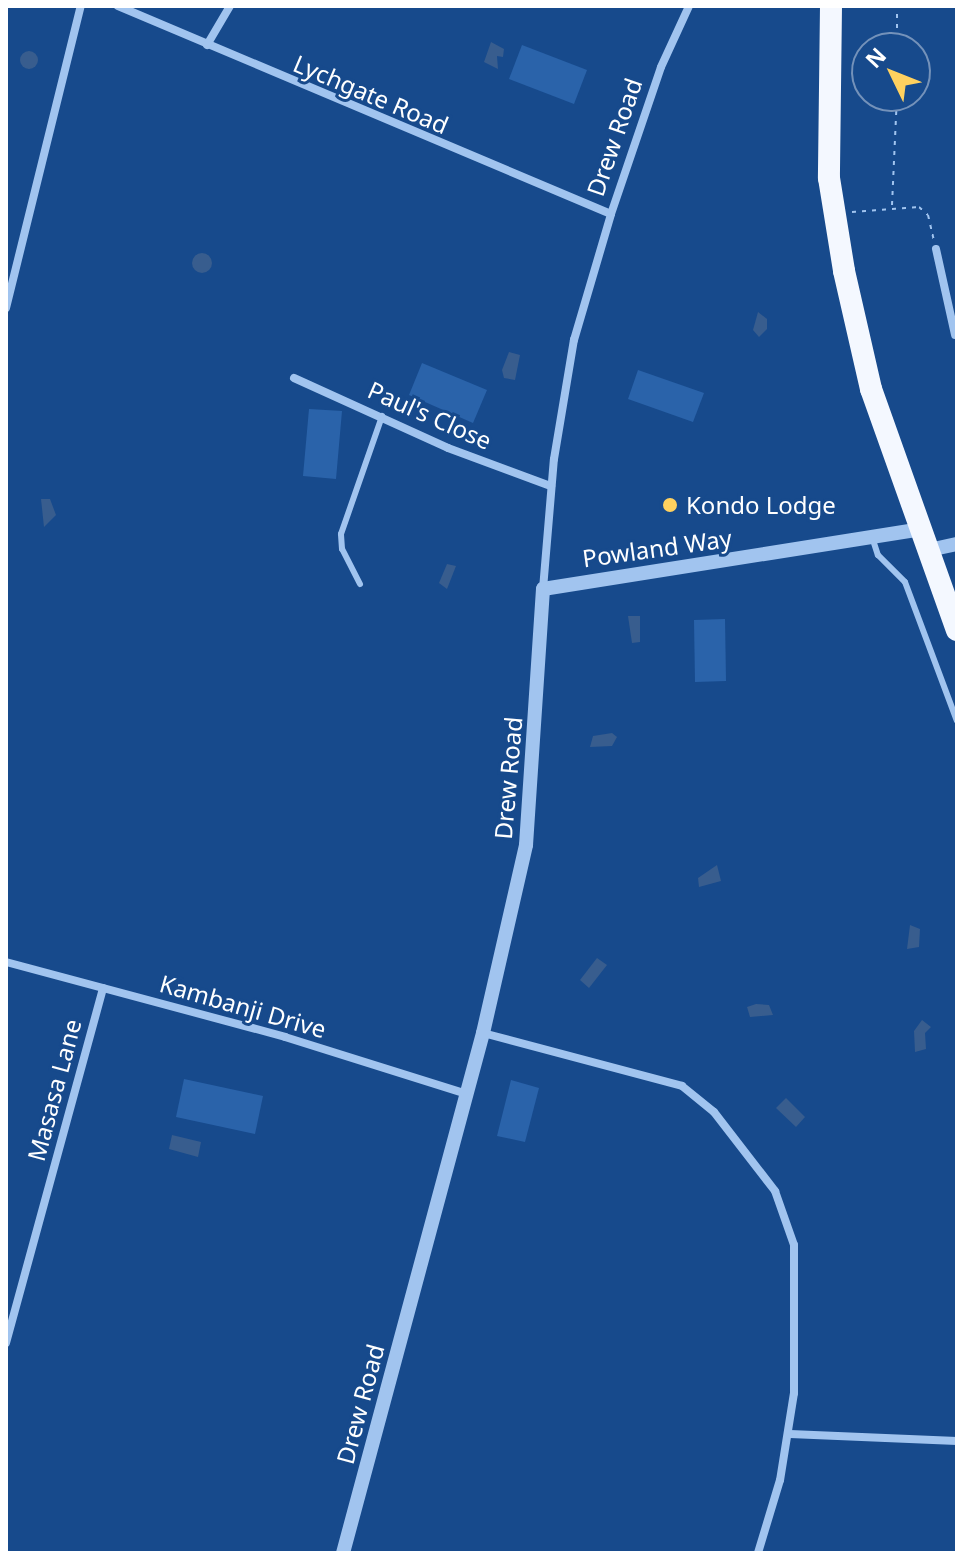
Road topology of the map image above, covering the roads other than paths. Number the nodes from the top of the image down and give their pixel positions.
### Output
1 (81, 6) edge
2 (118, 6) edge
3 (230, 6) edge
4 (689, 6) edge
5 (831, 6) edge
6 (207, 45) junction
7 (611, 214) junction
8 (936, 249) road end
9 (6, 308) edge
10 (956, 334) edge
11 (957, 347) edge
12 (294, 378) dead end
13 (382, 416) junction
14 (551, 486) junction
15 (920, 529) junction
16 (873, 540) junction
17 (957, 544) edge
18 (929, 550) junction
19 (360, 584) dead end
20 (543, 589) junction
21 (957, 630) edge
22 (957, 721) edge
23 (6, 962) edge
24 (103, 988) junction
25 (483, 1033) junction
26 (467, 1094) junction
27 (6, 1343) edge
28 (790, 1434) junction
29 (957, 1441) edge
30 (343, 1553) edge
31 (758, 1553) edge

1 - 9 street
2 - 6 street, Lychgate Road
3 - 6 street
4 - 7 street, Drew Road
5 - 15 highway
6 - 7 street, Lychgate Road
7 - 14 street, Drew Road
8 - 10 street
10 - 11 street
12 - 13 street, Paul's Close
13 - 14 street, Paul's Close
13 - 19 lane
14 - 20 street, Drew Road
15 - 16 street, Powland Way
15 - 18 highway
16 - 20 street, Powland Way
16 - 22 lane
17 - 18 street
18 - 21 highway
20 - 25 street, Drew Road
23 - 24 street, Kambanji Drive
24 - 26 street, Kambanji Drive
24 - 27 street, Masasa Lane
25 - 26 street, Drew Road
25 - 28 street
26 - 30 street, Drew Road
28 - 29 street
28 - 31 street

